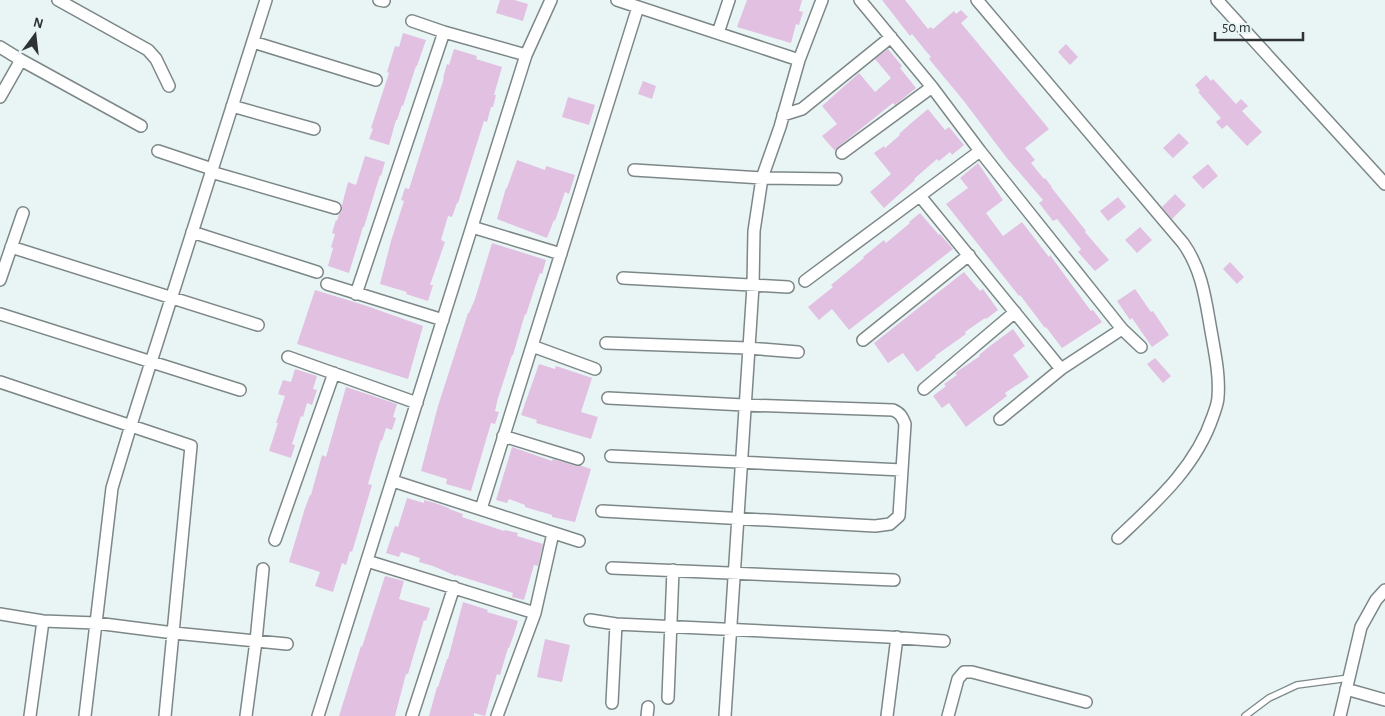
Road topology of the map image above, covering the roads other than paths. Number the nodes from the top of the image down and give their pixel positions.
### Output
1 (58, 0) edge
2 (266, 0) edge
3 (551, 0) edge
4 (617, 0) edge
5 (729, 0) edge
6 (822, 0) edge
7 (860, 0) edge
8 (977, 0) edge
9 (1217, 0) edge
10 (638, 7) junction
11 (412, 21) dead end
12 (444, 32) junction
13 (718, 32) junction
14 (890, 37) junction
15 (253, 42) junction
16 (0, 47) edge
17 (526, 55) junction
18 (21, 60) junction
19 (799, 60) junction
20 (376, 80) dead end
21 (169, 86) dead end
22 (932, 87) junction
23 (0, 96) edge
24 (232, 106) junction
25 (783, 115) junction
26 (140, 126) dead end
27 (314, 129) dead end
28 (158, 151) dead end
29 (980, 151) junction
30 (842, 152) dead end
31 (212, 170) junction
32 (634, 170) dead end
33 (762, 178) junction
34 (836, 179) dead end
35 (1385, 184) edge
36 (920, 196) junction
37 (335, 208) dead end
38 (23, 213) dead end
39 (472, 227) junction
40 (192, 232) junction
41 (11, 247) junction
42 (560, 254) junction
43 (968, 255) junction
44 (316, 272) dead end
45 (623, 278) dead end
46 (0, 280) edge
47 (805, 281) dead end
48 (327, 284) dead end
49 (753, 286) junction
50 (788, 287) dead end
51 (356, 294) junction
52 (171, 298) junction
53 (1015, 312) junction
54 (0, 314) edge
55 (443, 320) junction
56 (258, 325) dead end
57 (1122, 329) junction
58 (863, 340) dead end
59 (606, 343) dead end
60 (532, 346) junction
61 (1141, 347) dead end
62 (748, 348) junction
63 (798, 352) dead end
64 (288, 357) dead end
65 (151, 362) junction
66 (595, 369) dead end
67 (1061, 369) junction
68 (334, 373) junction
69 (0, 382) edge
70 (924, 389) dead end
71 (240, 390) dead end
72 (608, 398) dead end
73 (417, 403) junction
74 (744, 405) junction
75 (1000, 419) dead end
76 (131, 425) junction
77 (503, 436) junction
78 (610, 456) dead end
79 (578, 459) dead end
80 (741, 463) junction
81 (902, 470) junction
82 (392, 481) junction
83 (480, 509) junction
84 (602, 511) dead end
85 (737, 519) junction
86 (553, 533) junction
87 (1118, 538) dead end
88 (275, 540) dead end
89 (579, 541) dead end
90 (367, 560) junction
91 (612, 568) dead end
92 (264, 569) dead end
93 (673, 570) junction
94 (735, 573) junction
95 (894, 580) dead end
96 (454, 587) junction
97 (1385, 590) edge
98 (535, 613) junction
99 (0, 614) edge
100 (590, 620) dead end
101 (42, 621) junction
102 (96, 623) junction
103 (616, 624) junction
104 (671, 626) junction
105 (731, 629) junction
106 (174, 632) junction
107 (897, 637) junction
108 (256, 641) junction
109 (944, 641) dead end
110 (287, 644) dead end
111 (1347, 683) junction
112 (668, 698) dead end
113 (1385, 700) edge
114 (1086, 702) dead end
115 (612, 703) dead end
116 (30, 716) edge
117 (85, 716) edge
118 (165, 716) edge
119 (246, 716) edge
120 (318, 716) edge
121 (412, 716) edge
122 (496, 716) edge
123 (725, 716) edge
124 (887, 716) edge
125 (948, 716) edge
126 (1245, 716) edge
127 (1340, 716) edge

1 - 21 street
2 - 15 street
3 - 17 street
4 - 10 street
5 - 13 street
6 - 19 street
7 - 14 street
8 - 87 street
9 - 35 street
10 - 13 street
10 - 42 street
11 - 12 street
12 - 17 street
12 - 51 street
13 - 19 street
14 - 22 street
14 - 25 street
15 - 20 street
15 - 24 street
16 - 18 street
17 - 39 street
18 - 23 street
18 - 26 street
19 - 25 street
22 - 29 street
22 - 30 street
24 - 27 street
24 - 31 street
25 - 33 street
28 - 31 street
29 - 36 street
29 - 57 street
31 - 37 street
31 - 40 street
32 - 33 street
33 - 34 street
33 - 49 street
36 - 43 street
36 - 47 street
38 - 41 street
39 - 42 street
39 - 55 street
40 - 44 street
40 - 52 street
41 - 46 street
41 - 52 street
42 - 60 street
43 - 53 street
43 - 58 street
45 - 49 street
48 - 51 street
49 - 50 street
49 - 62 street
51 - 55 street
52 - 56 street
52 - 65 street
53 - 67 street
53 - 70 street
54 - 65 street
55 - 73 street
57 - 61 street
57 - 67 street
59 - 62 street
60 - 66 street
60 - 77 street
62 - 63 street
62 - 74 street
64 - 68 street
65 - 71 street
65 - 76 street
67 - 75 street
68 - 73 street
68 - 88 street
69 - 76 street
72 - 74 street
73 - 82 street
74 - 80 street
74 - 81 street
76 - 102 street
76 - 106 street
77 - 79 street
77 - 83 street
78 - 80 street
80 - 81 street
80 - 85 street
81 - 85 street
82 - 83 street
82 - 90 street
83 - 86 street
84 - 85 street
85 - 94 street
86 - 89 street
86 - 98 street
90 - 96 street
90 - 120 street
91 - 93 street
92 - 108 street
93 - 94 street
93 - 104 street
94 - 95 street
94 - 105 street
96 - 98 street
96 - 121 street
97 - 111 street
98 - 122 street
99 - 101 street
100 - 103 street
101 - 102 street
101 - 116 street
102 - 106 street
102 - 117 street
103 - 104 street
103 - 115 street
104 - 105 street
104 - 112 street
105 - 107 street
105 - 123 street
106 - 108 street
106 - 118 street
107 - 109 street
107 - 124 street
108 - 110 street
108 - 119 street
111 - 113 street
111 - 126 lane
111 - 127 street
114 - 125 street

